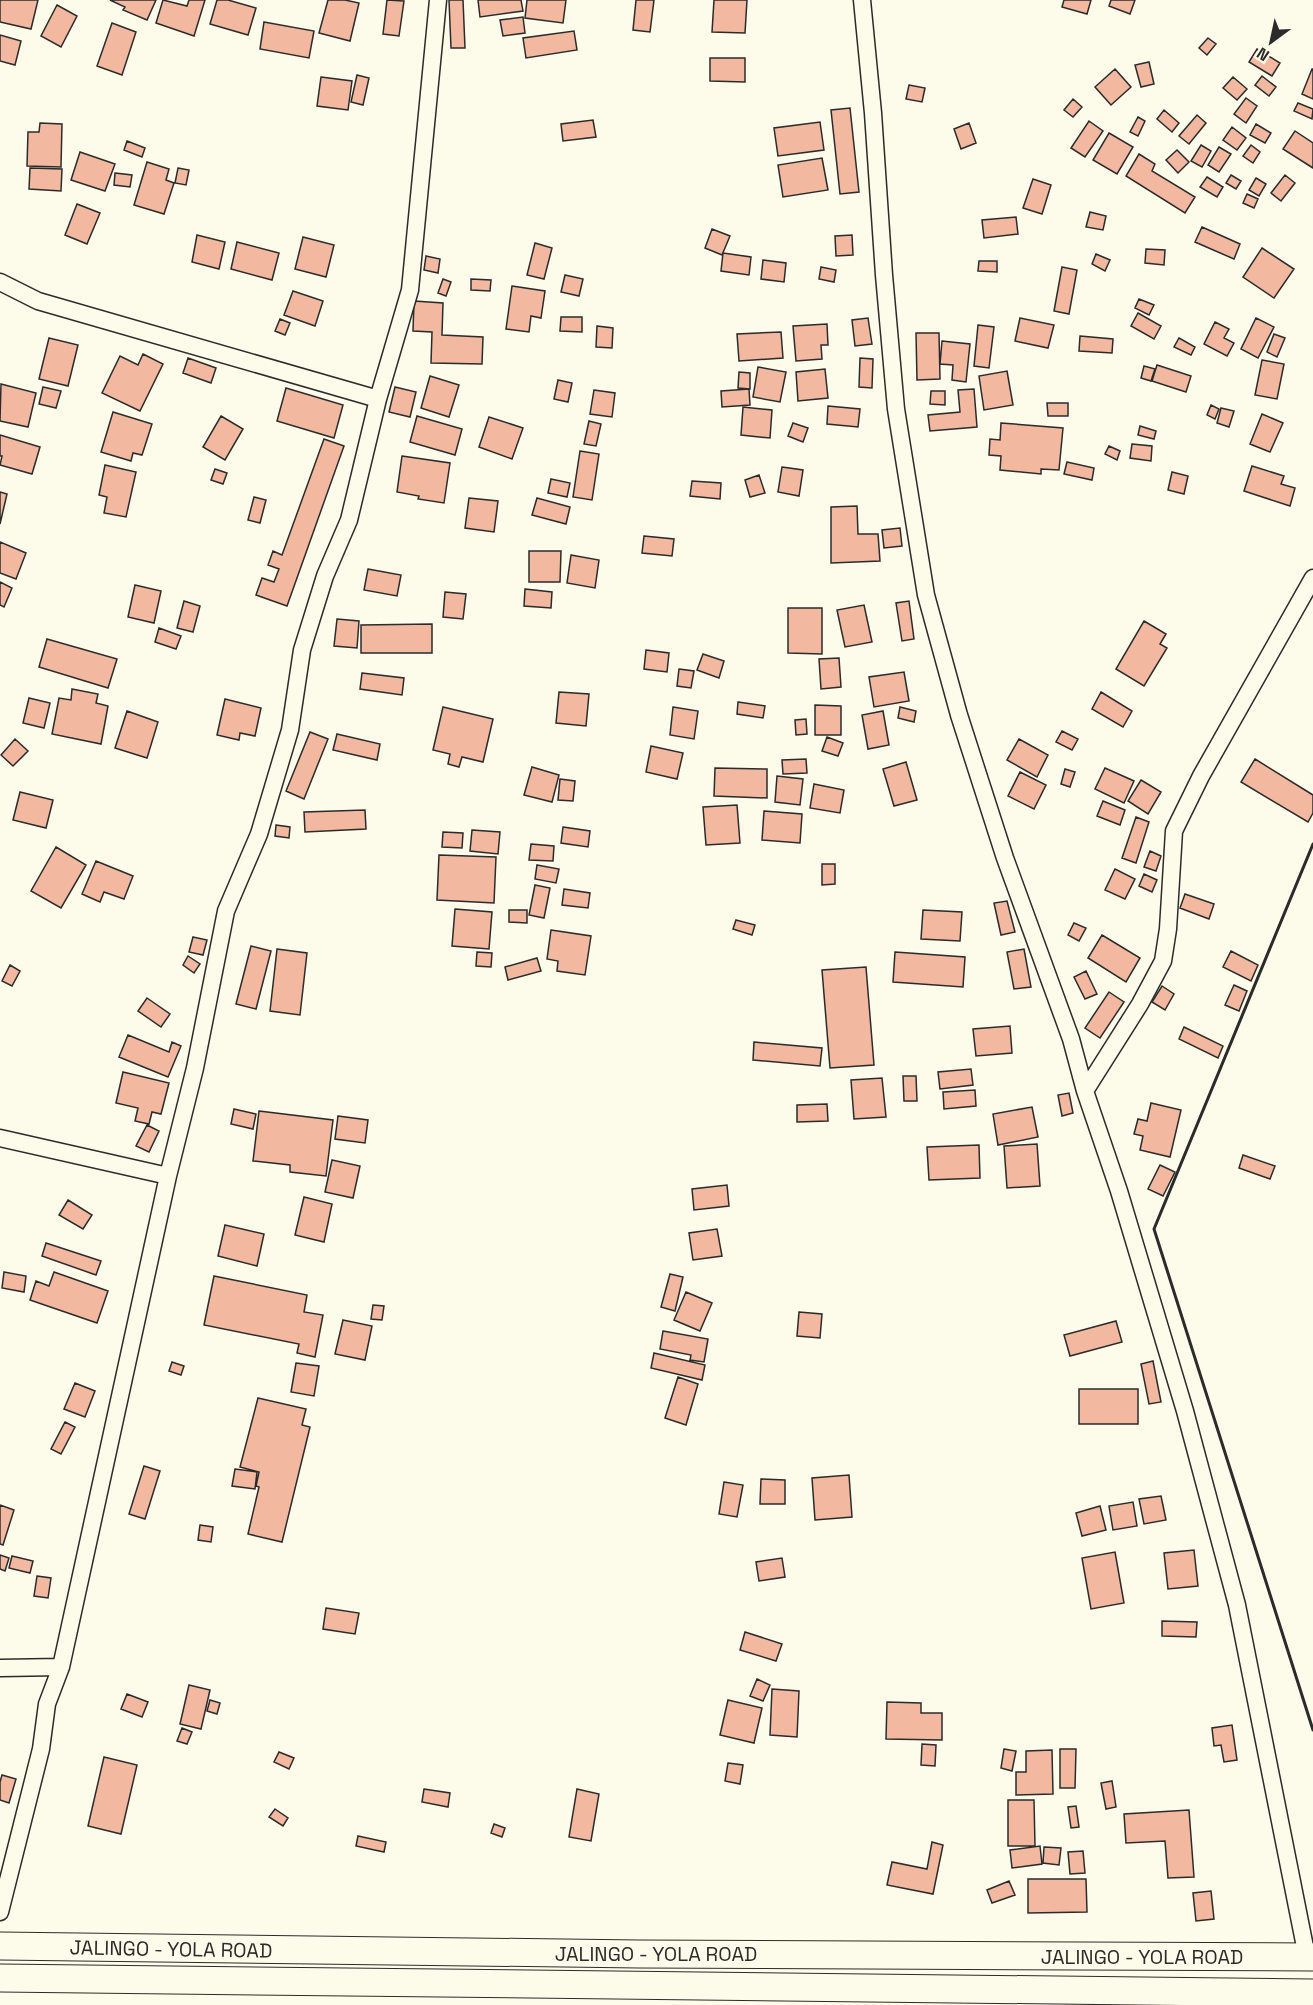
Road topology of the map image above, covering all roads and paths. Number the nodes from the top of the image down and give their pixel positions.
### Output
1 (438, 0) edge
2 (862, 0) edge
3 (0, 282) edge
4 (378, 399) junction
5 (1313, 578) edge
6 (1085, 1090) junction
7 (0, 1138) edge
8 (168, 1176) junction
9 (61, 1667) junction
10 (0, 1668) edge
11 (0, 1912) edge
12 (0, 1947) edge
13 (1310, 1957) edge
14 (0, 1978) edge
15 (1313, 1993) edge
16 (1217, 1999) edge

1 - 4 street
2 - 6 street
3 - 4 street
4 - 8 street
5 - 6 street
6 - 13 street
7 - 8 street
8 - 9 street
9 - 10 street
9 - 11 street
12 - 13 highway, JALINGO - YOLA ROAD
14 - 16 highway
15 - 16 highway

